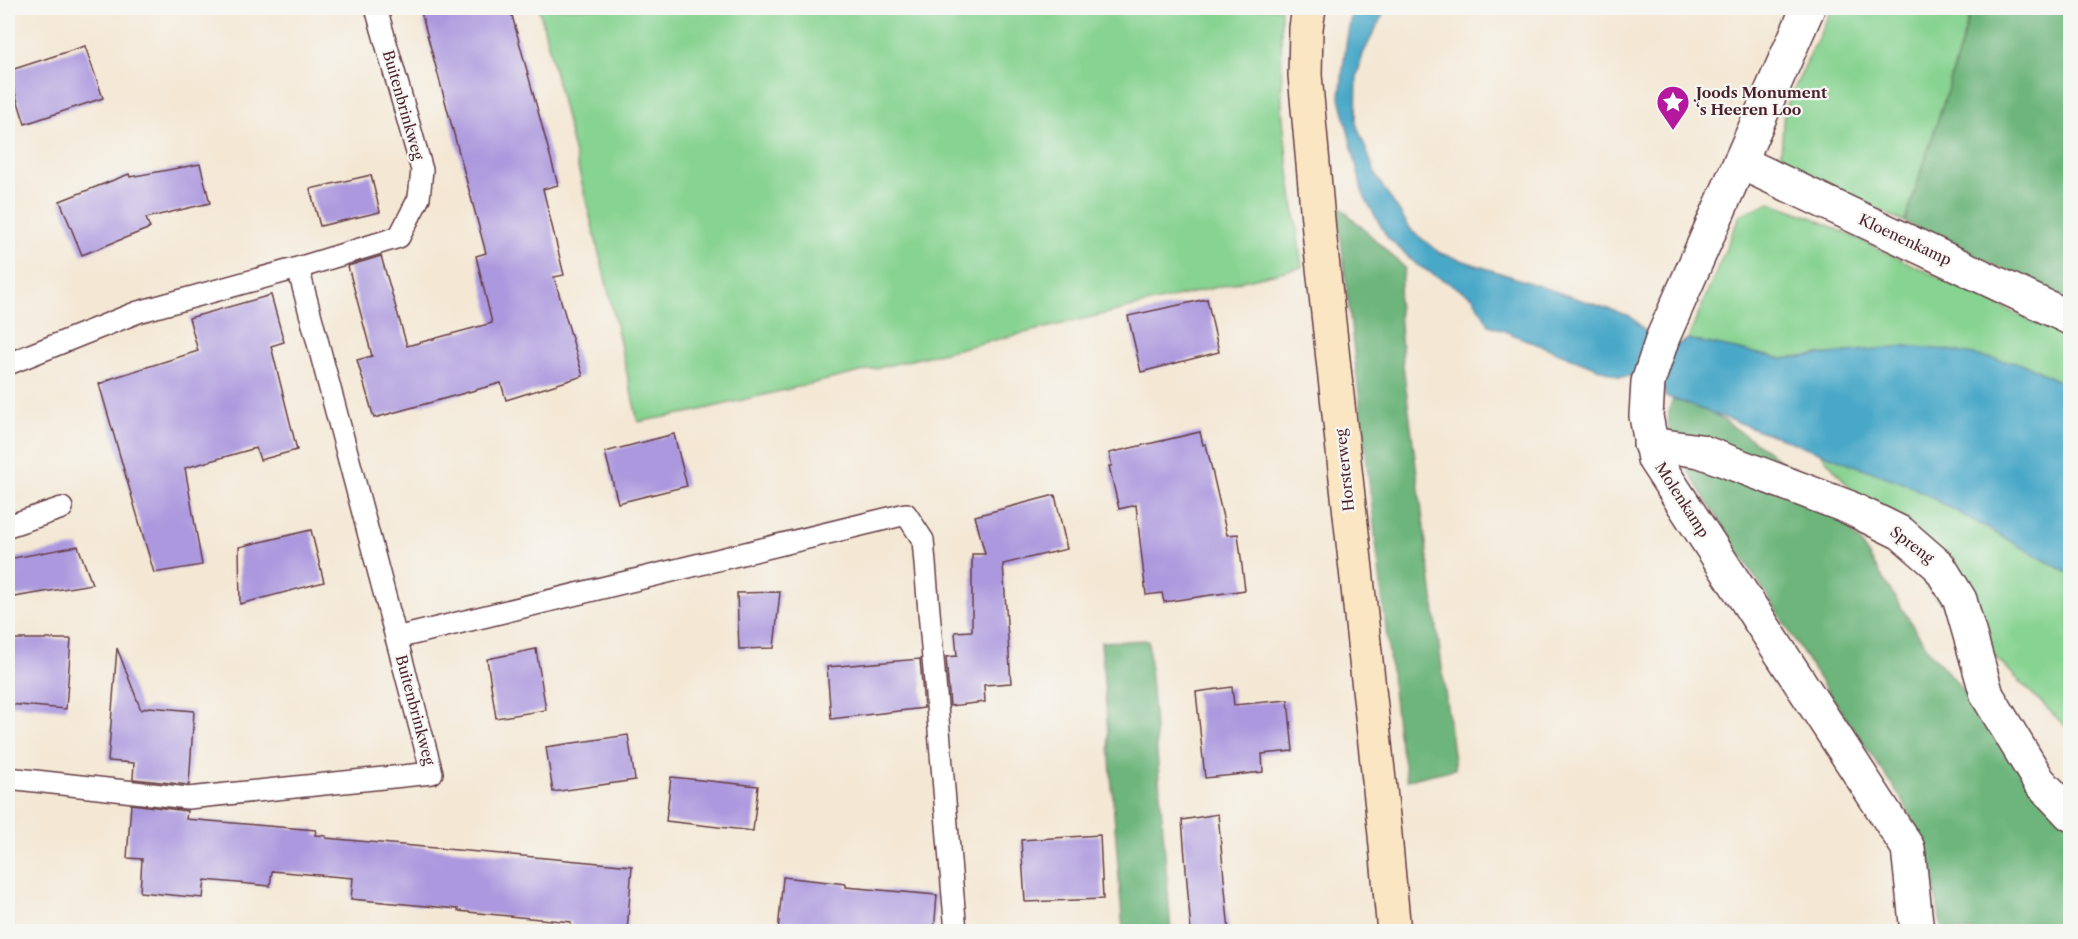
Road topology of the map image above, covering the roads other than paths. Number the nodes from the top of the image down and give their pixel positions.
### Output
1 (376, 8) edge
2 (1310, 8) edge
3 (1808, 8) edge
4 (1740, 162) junction
5 (298, 268) junction
6 (2070, 318) edge
7 (8, 364) edge
8 (1650, 444) junction
9 (62, 508) dead end
10 (8, 526) edge
11 (396, 638) junction
12 (8, 778) edge
13 (2070, 814) edge
14 (956, 932) edge
15 (1394, 932) edge
16 (1917, 932) edge

1 - 5 lane, Buitenbrinkweg
2 - 15 street, Horsterweg
3 - 4 street, Molenkamp
4 - 6 street, Kloenenkamp
4 - 8 street, Molenkamp
5 - 7 lane, Buitenbrinkweg
5 - 11 lane, Buitenbrinkweg
8 - 13 street, Spreng
8 - 16 street, Molenkamp
9 - 10 lane
11 - 12 lane, Buitenbrinkweg
11 - 14 lane

